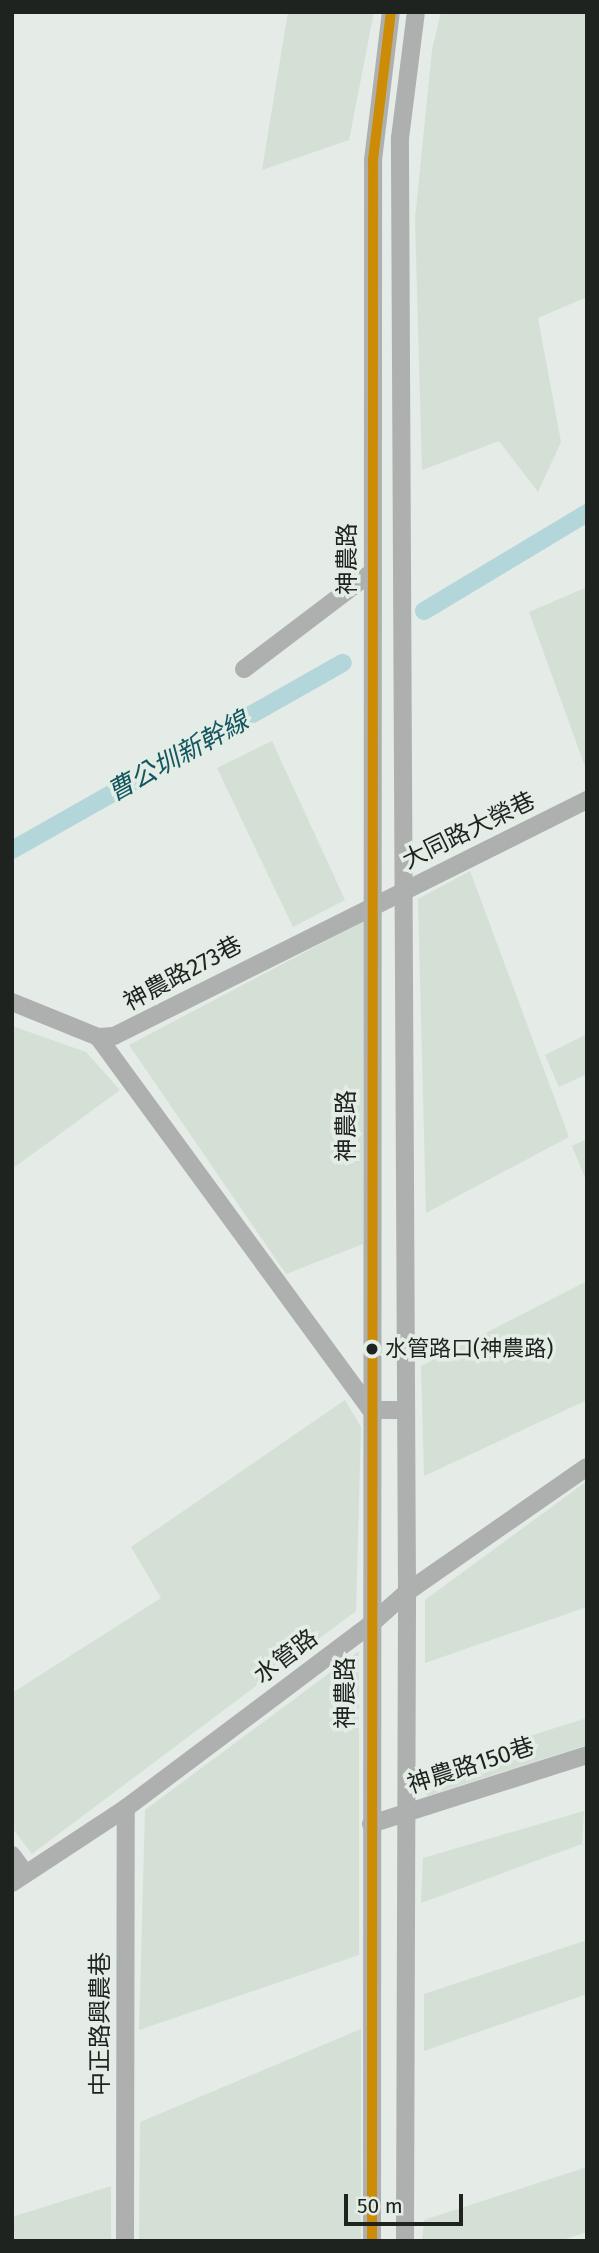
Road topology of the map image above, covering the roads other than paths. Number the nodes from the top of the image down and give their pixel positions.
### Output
1 (391, 12) edge
2 (416, 12) edge
3 (373, 571) junction
4 (244, 669) dead end
5 (587, 800) edge
6 (402, 890) junction
7 (372, 905) junction
8 (12, 1002) edge
9 (98, 1037) junction
10 (406, 1409) junction
11 (371, 1410) junction
12 (587, 1467) edge
13 (407, 1592) junction
14 (371, 1624) junction
15 (587, 1755) edge
16 (127, 1808) junction
17 (407, 1812) junction
18 (371, 1824) junction
19 (12, 1855) edge
20 (19, 1878) edge
21 (125, 2241) edge
22 (372, 2241) edge
23 (405, 2241) edge

1 - 3 street, 神農路
2 - 6 street
3 - 4 street
3 - 7 street, 神農路
5 - 6 street, 大同路大榮巷
6 - 7 street, 大同路大榮巷
6 - 10 street
7 - 9 street, 神農路273巷
7 - 11 street, 神農路
8 - 9 street
9 - 11 street
10 - 11 street
10 - 13 street
11 - 14 street, 神農路
12 - 13 street, 水管路
13 - 14 street, 水管路
13 - 17 street
14 - 16 street, 水管路
14 - 18 street, 神農路
15 - 17 street, 神農路150巷
16 - 20 street, 水管路
16 - 21 street, 中正路興農巷
17 - 18 street, 神農路150巷
17 - 23 street
18 - 22 street, 神農路
19 - 20 street

